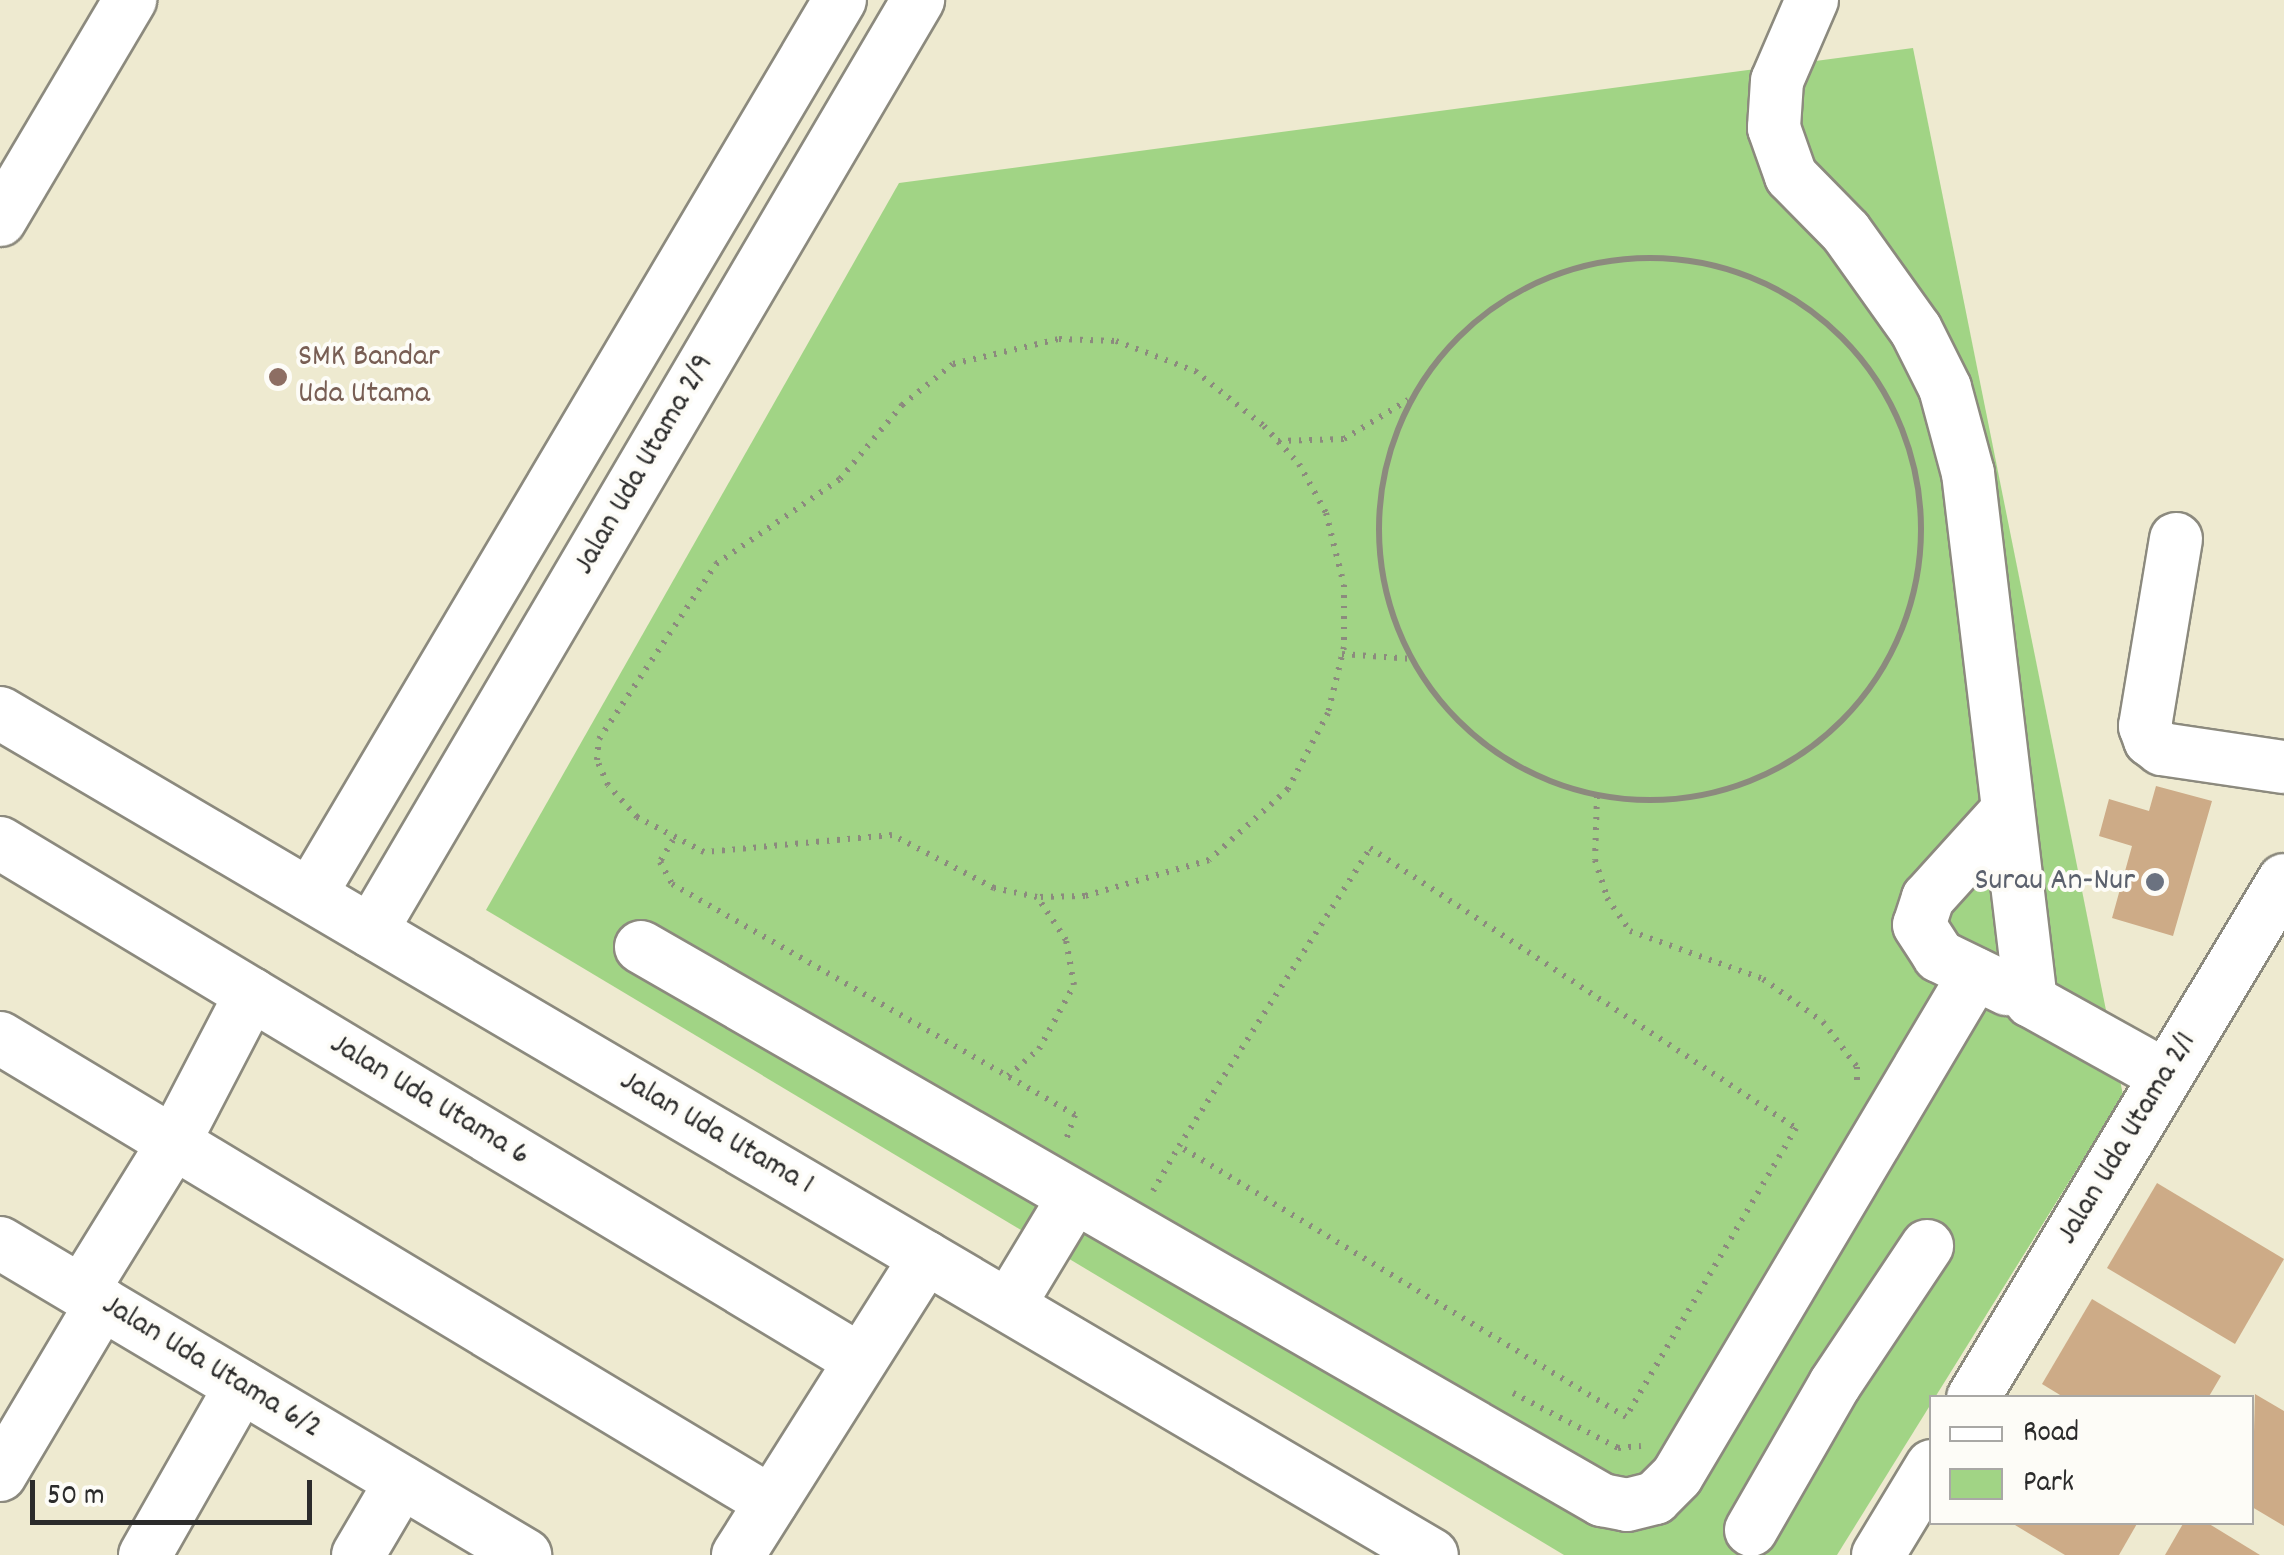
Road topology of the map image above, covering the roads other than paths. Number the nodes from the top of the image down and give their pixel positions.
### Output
1 (130, 0) edge
2 (840, 0) edge
3 (918, 0) edge
4 (1812, 0) edge
5 (0, 220) edge
6 (2176, 539) dead end
7 (0, 713) edge
8 (2284, 767) edge
9 (2007, 811) junction
10 (0, 843) edge
11 (2284, 880) edge
12 (310, 895) junction
13 (370, 931) junction
14 (641, 947) dead end
15 (1975, 974) junction
16 (251, 994) junction
17 (2031, 1001) junction
18 (0, 1038) edge
19 (2166, 1076) junction
20 (174, 1142) junction
21 (1070, 1174) junction
22 (0, 1243) edge
23 (1927, 1246) dead end
24 (926, 1258) junction
25 (92, 1297) junction
26 (1009, 1305) junction
27 (1761, 1339) junction
28 (858, 1358) junction
29 (1835, 1384) junction
30 (240, 1386) junction
31 (1975, 1395) edge
32 (1929, 1471) edge
33 (0, 1475) edge
34 (402, 1482) junction
35 (771, 1502) junction
36 (1751, 1530) dead end
37 (145, 1555) edge
38 (358, 1555) edge
39 (525, 1555) edge
40 (738, 1555) edge
41 (1432, 1555) edge
42 (1878, 1555) edge

1 - 5 street
2 - 12 street, Jalan Uda Utama 2/9
3 - 13 street, Jalan Uda Utama 2/9
4 - 9 street
6 - 8 street
7 - 12 street, Jalan Uda Utama 1
9 - 15 street
9 - 17 street
10 - 16 street, Jalan Uda Utama 6
11 - 19 street, Jalan Uda Utama 2/1
12 - 13 street, Jalan Uda Utama 1
13 - 24 street, Jalan Uda Utama 1
14 - 21 street
15 - 17 street
15 - 27 street
16 - 20 street
16 - 28 street, Jalan Uda Utama 6
17 - 19 street
18 - 20 street
19 - 31 street, Jalan Uda Utama 2/1
20 - 25 street
20 - 35 street
21 - 26 street
21 - 27 street
22 - 25 street, Jalan Uda Utama 6/2
23 - 29 street
24 - 26 street, Jalan Uda Utama 1
24 - 28 street
25 - 30 street, Jalan Uda Utama 6/2
25 - 33 street
26 - 41 street, Jalan Uda Utama 1
27 - 29 street
28 - 35 street
29 - 36 street
30 - 34 street, Jalan Uda Utama 6/2
30 - 37 street
32 - 42 street
34 - 38 street
34 - 39 street, Jalan Uda Utama 6/2
35 - 40 street

